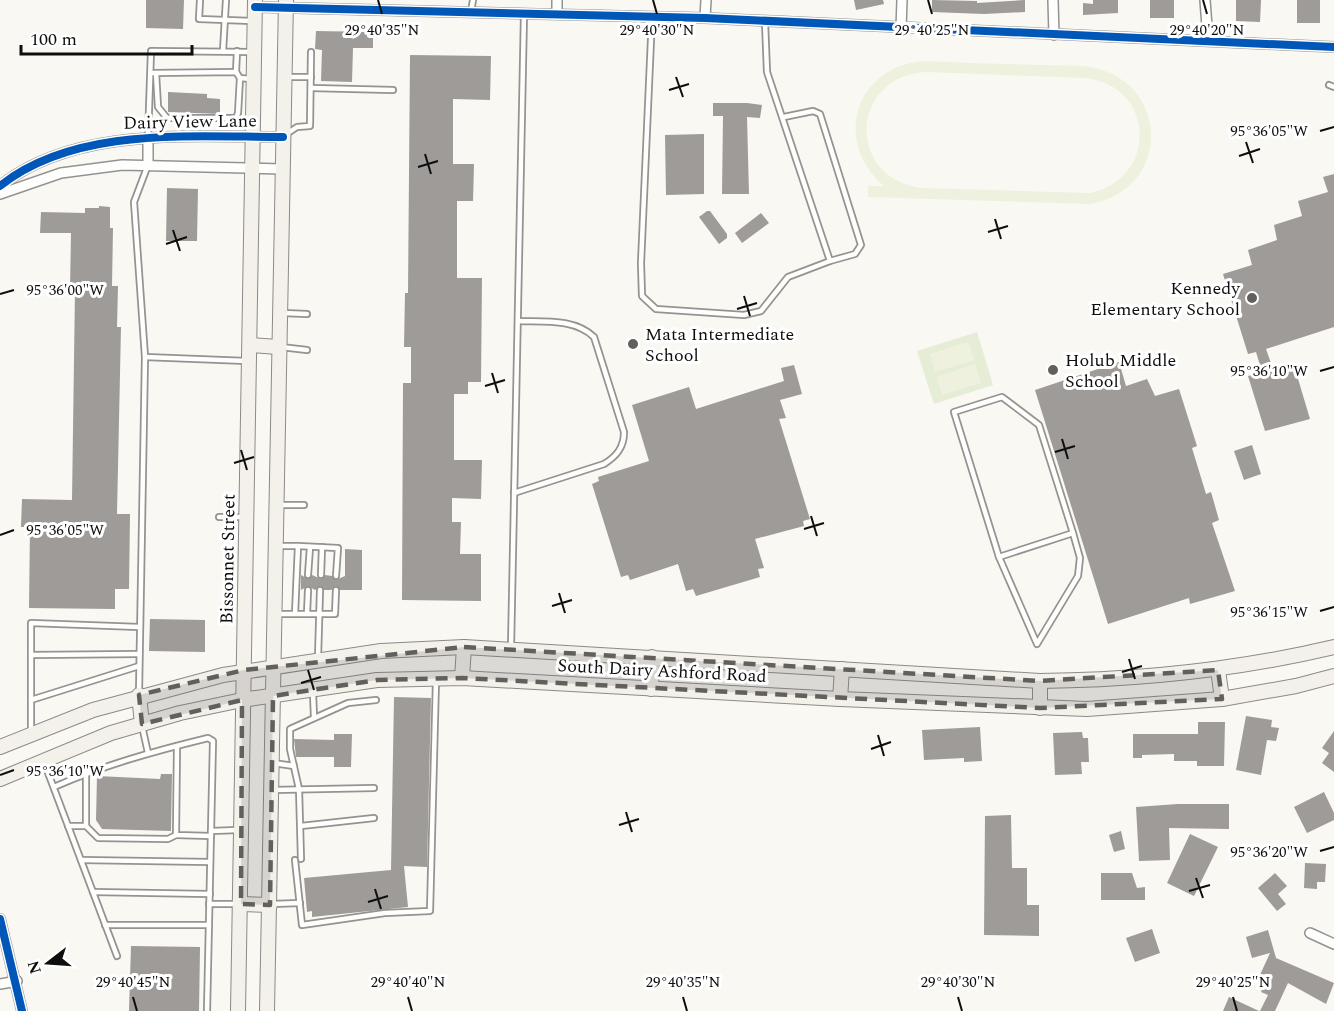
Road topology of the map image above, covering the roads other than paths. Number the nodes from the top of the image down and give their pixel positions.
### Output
1 (200, 0) edge
2 (226, 0) edge
3 (473, 0) edge
4 (557, 0) edge
5 (706, 0) edge
6 (902, 0) edge
7 (1053, 0) edge
8 (1205, 0) edge
9 (286, 4) edge
10 (255, 9) edge
11 (471, 13) junction
12 (524, 13) junction
13 (557, 13) junction
14 (652, 16) junction
15 (705, 18) junction
16 (225, 20) junction
17 (765, 22) junction
18 (901, 29) junction
19 (1054, 35) junction
20 (1208, 40) junction
21 (1334, 47) edge
22 (223, 51) junction
23 (237, 51) junction
24 (254, 52) junction
25 (311, 52) dead end
26 (236, 72) junction
27 (153, 73) junction
28 (284, 77) junction
29 (311, 77) junction
30 (247, 79) junction
31 (311, 88) junction
32 (393, 90) dead end
33 (784, 117) junction
34 (253, 137) junction
35 (283, 137) junction
36 (148, 138) junction
37 (148, 165) junction
38 (253, 168) junction
39 (282, 169) junction
40 (0, 186) edge
41 (0, 194) edge
42 (830, 261) junction
43 (279, 312) junction
44 (307, 314) dead end
45 (518, 321) junction
46 (250, 345) junction
47 (278, 347) junction
48 (307, 350) dead end
49 (145, 357) junction
50 (249, 361) junction
51 (514, 493) junction
52 (276, 504) junction
53 (304, 505) dead end
54 (219, 517) dead end
55 (247, 517) junction
56 (1073, 533) junction
57 (275, 546) junction
58 (298, 546) junction
59 (310, 547) junction
60 (322, 547) junction
61 (999, 557) junction
62 (308, 575) dead end
63 (321, 575) dead end
64 (336, 576) dead end
65 (308, 590) dead end
66 (320, 590) dead end
67 (336, 590) dead end
68 (274, 614) junction
69 (295, 614) junction
70 (307, 614) junction
71 (319, 614) junction
72 (139, 627) junction
73 (464, 647) junction
74 (1334, 648) edge
75 (511, 650) junction
76 (139, 654) junction
77 (31, 655) junction
78 (652, 657) junction
79 (318, 660) junction
80 (139, 666) junction
81 (273, 666) junction
82 (842, 669) junction
83 (244, 670) junction
84 (1218, 670) junction
85 (1334, 676) edge
86 (436, 678) junction
87 (462, 678) junction
88 (1040, 681) junction
89 (348, 685) junction
90 (651, 689) junction
91 (313, 690) junction
92 (139, 696) junction
93 (273, 696) junction
94 (840, 699) junction
95 (1222, 699) junction
96 (31, 700) junction
97 (242, 700) junction
98 (376, 700) dead end
99 (348, 703) junction
100 (1040, 708) junction
101 (314, 717) junction
102 (142, 724) junction
103 (273, 727) junction
104 (290, 729) junction
105 (31, 733) junction
106 (177, 746) junction
107 (0, 747) edge
108 (148, 753) junction
109 (43, 760) junction
110 (272, 763) junction
111 (294, 766) junction
112 (86, 773) junction
113 (0, 779) edge
114 (54, 787) junction
115 (374, 788) dead end
116 (299, 789) junction
117 (272, 790) junction
118 (374, 818) dead end
119 (68, 826) junction
120 (86, 826) junction
121 (301, 826) junction
122 (241, 830) junction
123 (211, 833) junction
124 (176, 835) junction
125 (81, 860) junction
126 (210, 862) junction
127 (93, 892) junction
128 (210, 894) junction
129 (300, 903) junction
130 (210, 904) junction
131 (241, 904) junction
132 (270, 904) junction
133 (0, 919) edge
134 (105, 925) junction
135 (209, 925) junction
136 (1310, 933) dead end
137 (1334, 944) edge
138 (117, 956) dead end
139 (17, 981) junction
140 (0, 984) edge
141 (22, 1011) edge
142 (207, 1011) edge
143 (238, 1011) edge
144 (267, 1011) edge

1 - 16 lane
2 - 16 lane
3 - 11 lane
4 - 13 street
5 - 15 street
6 - 18 street
7 - 19 street
8 - 20 street
9 - 10 street
9 - 11 street
9 - 28 main road
10 - 16 lane
10 - 24 main road, Bissonnet Street
11 - 12 street
12 - 13 street
12 - 45 lane
13 - 14 street
14 - 15 street
14 - 42 lane
15 - 17 street
16 - 22 lane
17 - 18 street
17 - 33 lane
18 - 19 street
19 - 20 street
20 - 21 street
22 - 23 lane
22 - 27 lane
23 - 24 lane
23 - 26 lane
24 - 30 main road, Bissonnet Street
25 - 29 lane
26 - 27 lane
26 - 30 lane
27 - 30 lane
27 - 36 lane
28 - 29 lane
28 - 35 main road
29 - 31 lane
30 - 34 main road, Bissonnet Street
31 - 32 lane
31 - 35 lane
33 - 42 lane
33 - 42 lane
34 - 35 street, Dairy View Lane
34 - 36 street, Dairy View Lane
34 - 38 main road, Bissonnet Street
35 - 39 main road
36 - 37 street
36 - 40 street, Dairy View Lane
37 - 38 street
37 - 41 street
37 - 49 lane
38 - 39 street
38 - 46 main road, Bissonnet Street
39 - 43 main road
43 - 44 lane
43 - 47 main road
45 - 51 lane
45 - 51 lane
46 - 47 main road
46 - 50 main road, Bissonnet Street
47 - 48 lane
47 - 52 main road
49 - 50 lane
49 - 72 lane
50 - 55 main road, Bissonnet Street
51 - 75 lane
52 - 53 lane
52 - 57 main road
54 - 55 lane
55 - 83 main road, Bissonnet Street
56 - 61 lane
56 - 61 lane
56 - 61 lane
57 - 58 lane
57 - 68 main road
58 - 59 lane
58 - 69 lane
59 - 60 lane
59 - 62 lane
60 - 63 lane
60 - 64 lane
65 - 70 lane
66 - 71 lane
67 - 71 lane
68 - 69 lane
68 - 81 main road
69 - 70 lane
70 - 71 lane
71 - 79 lane
72 - 76 lane
72 - 77 lane
73 - 75 main road, South Dairy Ashford Road
73 - 79 main road, South Dairy Ashford Road
73 - 87 main road
74 - 84 main road, South Dairy Ashford Road
75 - 78 main road, South Dairy Ashford Road
76 - 77 lane
76 - 80 lane
77 - 96 lane
78 - 82 main road, South Dairy Ashford Road
78 - 90 main road
79 - 81 main road, South Dairy Ashford Road
80 - 92 lane
80 - 96 lane
81 - 83 main road, South Dairy Ashford Road
81 - 93 main road
82 - 88 main road, South Dairy Ashford Road
82 - 94 main road
83 - 92 main road, South Dairy Ashford Road
83 - 97 main road, Bissonnet Street
84 - 88 main road, South Dairy Ashford Road
84 - 95 main road
85 - 95 main road, South Dairy Ashford Road
86 - 87 main road, South Dairy Ashford Road
86 - 89 main road, South Dairy Ashford Road
86 - 129 lane
87 - 90 main road, South Dairy Ashford Road
88 - 100 main road
89 - 91 main road, South Dairy Ashford Road
89 - 99 lane
90 - 94 main road, South Dairy Ashford Road
91 - 93 main road, South Dairy Ashford Road
91 - 101 lane
92 - 102 main road
92 - 105 main road, South Dairy Ashford Road
93 - 97 main road, South Dairy Ashford Road
93 - 103 main road
94 - 100 main road, South Dairy Ashford Road
95 - 100 main road, South Dairy Ashford Road
96 - 105 lane
97 - 102 main road, South Dairy Ashford Road
97 - 122 main road, Bissonnet Street
98 - 99 lane
99 - 101 lane
101 - 104 lane
102 - 108 lane
102 - 109 main road, South Dairy Ashford Road
103 - 104 lane
103 - 110 main road
104 - 111 lane
105 - 107 main road, South Dairy Ashford Road
106 - 108 lane
106 - 123 lane
106 - 124 lane
108 - 112 lane
109 - 113 main road, South Dairy Ashford Road
109 - 114 lane
110 - 111 lane
110 - 117 main road
111 - 116 lane
112 - 114 lane
112 - 120 lane
114 - 119 lane
115 - 116 lane
116 - 117 lane
116 - 121 lane
117 - 132 main road
118 - 121 lane
119 - 120 lane
119 - 125 lane
120 - 124 lane
121 - 129 lane
122 - 123 lane
122 - 131 main road, Bissonnet Street
123 - 124 lane
123 - 126 lane
125 - 126 lane
125 - 127 lane
126 - 128 lane
127 - 128 lane
127 - 134 lane
128 - 130 lane
129 - 132 lane
130 - 131 lane
130 - 135 lane
131 - 132 main road
131 - 143 main road, Bissonnet Street
132 - 144 main road
133 - 139 street
134 - 135 lane
134 - 138 lane
135 - 142 lane
136 - 137 street
139 - 140 street
139 - 141 street

